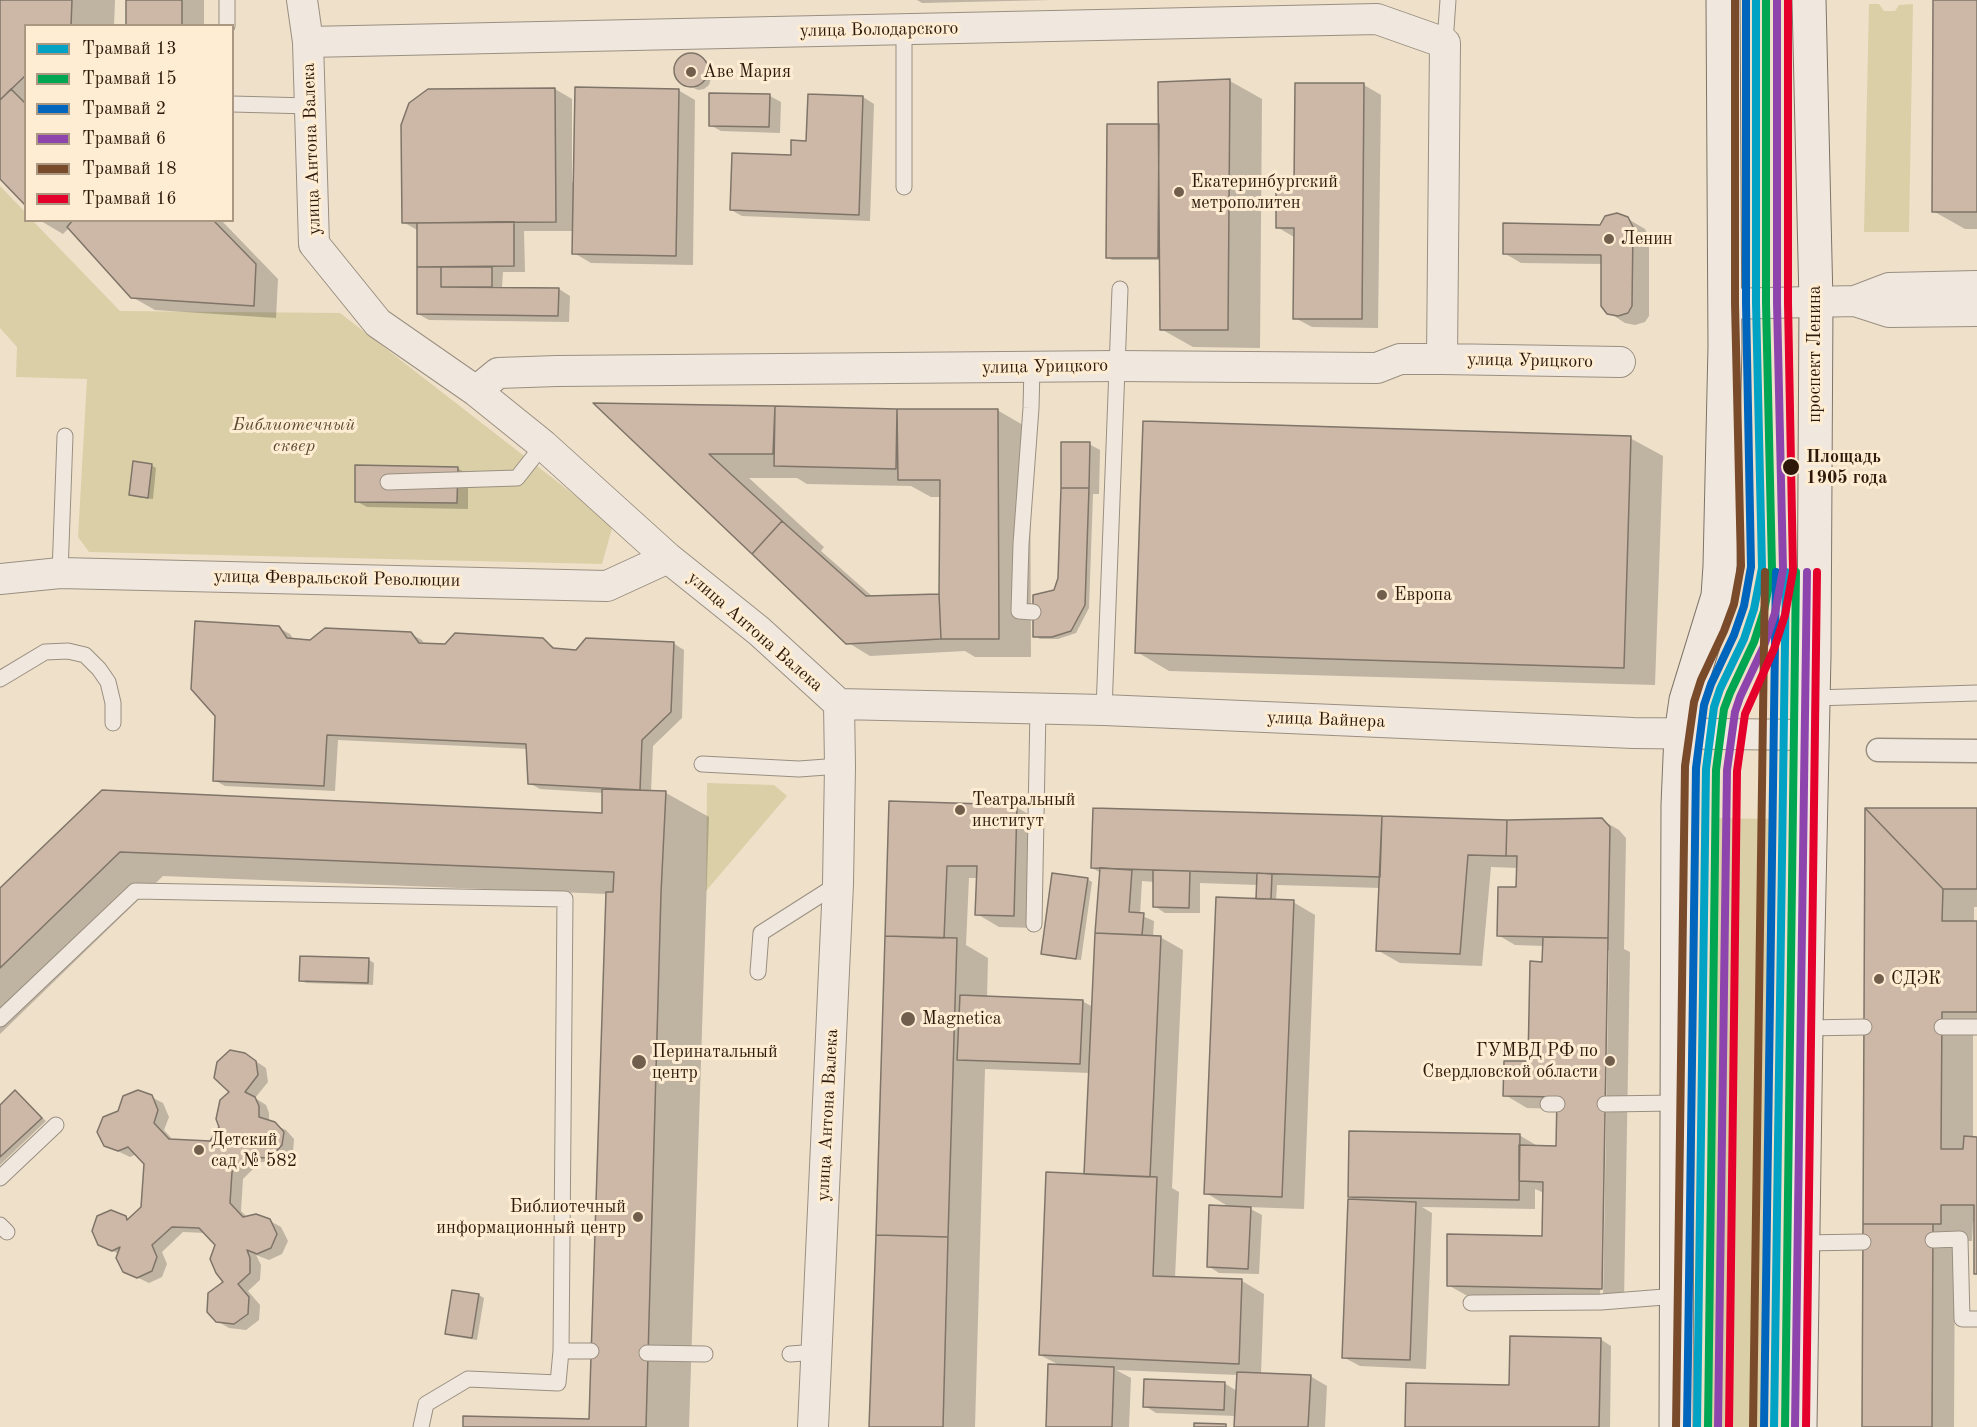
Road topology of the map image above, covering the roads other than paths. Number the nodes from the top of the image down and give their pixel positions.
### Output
1 (227, 0) edge
2 (302, 0) edge
3 (1448, 0) edge
4 (1724, 0) edge
5 (1809, 0) edge
6 (227, 24) edge
7 (903, 30) junction
8 (308, 42) junction
9 (1445, 43) junction
10 (234, 104) edge
11 (310, 106) junction
12 (904, 187) dead end
13 (1977, 286) edge
14 (1120, 289) dead end
15 (1855, 301) junction
16 (1816, 302) junction
17 (1725, 304) junction
18 (1977, 311) edge
19 (1442, 359) junction
20 (1620, 363) dead end
21 (1117, 366) junction
22 (1032, 367) junction
23 (476, 391) junction
24 (65, 436) dead end
25 (543, 445) junction
26 (388, 482) dead end
27 (668, 558) junction
28 (60, 573) junction
29 (0, 579) edge
30 (1033, 612) dead end
31 (0, 679) edge
32 (1977, 693) edge
33 (1814, 698) junction
34 (839, 704) junction
35 (1038, 709) junction
36 (1104, 710) junction
37 (113, 723) dead end
38 (1681, 734) junction
39 (1812, 735) junction
40 (1878, 750) dead end
41 (1977, 752) edge
42 (702, 764) dead end
43 (840, 766) junction
44 (838, 884) junction
45 (1034, 924) dead end
46 (758, 972) dead end
47 (0, 1019) edge
48 (1942, 1027) dead end
49 (1977, 1027) edge
50 (1806, 1028) junction
51 (1864, 1028) dead end
52 (1677, 1103) junction
53 (1605, 1104) dead end
54 (56, 1125) dead end
55 (0, 1178) edge
56 (1933, 1240) dead end
57 (1863, 1242) dead end
58 (1803, 1244) junction
59 (1677, 1296) junction
60 (1472, 1303) dead end
61 (1977, 1319) edge
62 (561, 1351) junction
63 (591, 1351) dead end
64 (647, 1353) dead end
65 (705, 1353) dead end
66 (421, 1427) edge
67 (813, 1427) edge
68 (1676, 1427) edge
69 (1800, 1427) edge

1 - 6 lane
2 - 8 street, улица Антона Валека
3 - 9 lane
4 - 17 main road
5 - 16 main road, проспект Ленина
7 - 8 street, улица Володарского
7 - 9 street, улица Володарского
7 - 12 lane
8 - 11 street, улица Антона Валека
9 - 19 street
10 - 11 lane
11 - 23 street, улица Антона Валека
13 - 15 street
14 - 21 lane
15 - 16 street
15 - 18 street
16 - 17 street
16 - 33 main road, проспект Ленина
17 - 38 main road
19 - 20 street, улица Урицкого
19 - 21 street, улица Урицкого
21 - 22 street, улица Урицкого
21 - 36 lane
22 - 23 street, улица Урицкого
22 - 30 lane
23 - 25 street, улица Антона Валека
24 - 28 lane
25 - 26 lane
25 - 27 street, улица Антона Валека
27 - 28 street, улица Февральской Революции
27 - 34 street, улица Антона Валека
28 - 29 street, улица Февральской Революции
31 - 37 lane
32 - 33 lane
33 - 39 main road, проспект Ленина
34 - 35 street, улица Вайнера
34 - 43 street, улица Антона Валека
35 - 36 street, улица Вайнера
35 - 45 lane
36 - 38 street, улица Вайнера
38 - 39 street, улица Вайнера
38 - 52 main road
39 - 50 main road, проспект Ленина
40 - 41 street
42 - 43 lane
43 - 44 street, улица Антона Валека
44 - 46 lane
44 - 67 street, улица Антона Валека
47 - 62 lane
48 - 49 lane
50 - 51 lane
50 - 58 main road, проспект Ленина
52 - 53 lane
52 - 59 main road
54 - 55 lane
56 - 61 lane
57 - 58 lane
58 - 69 main road, проспект Ленина
59 - 60 lane
59 - 68 main road
62 - 63 lane
62 - 66 lane
64 - 65 lane

